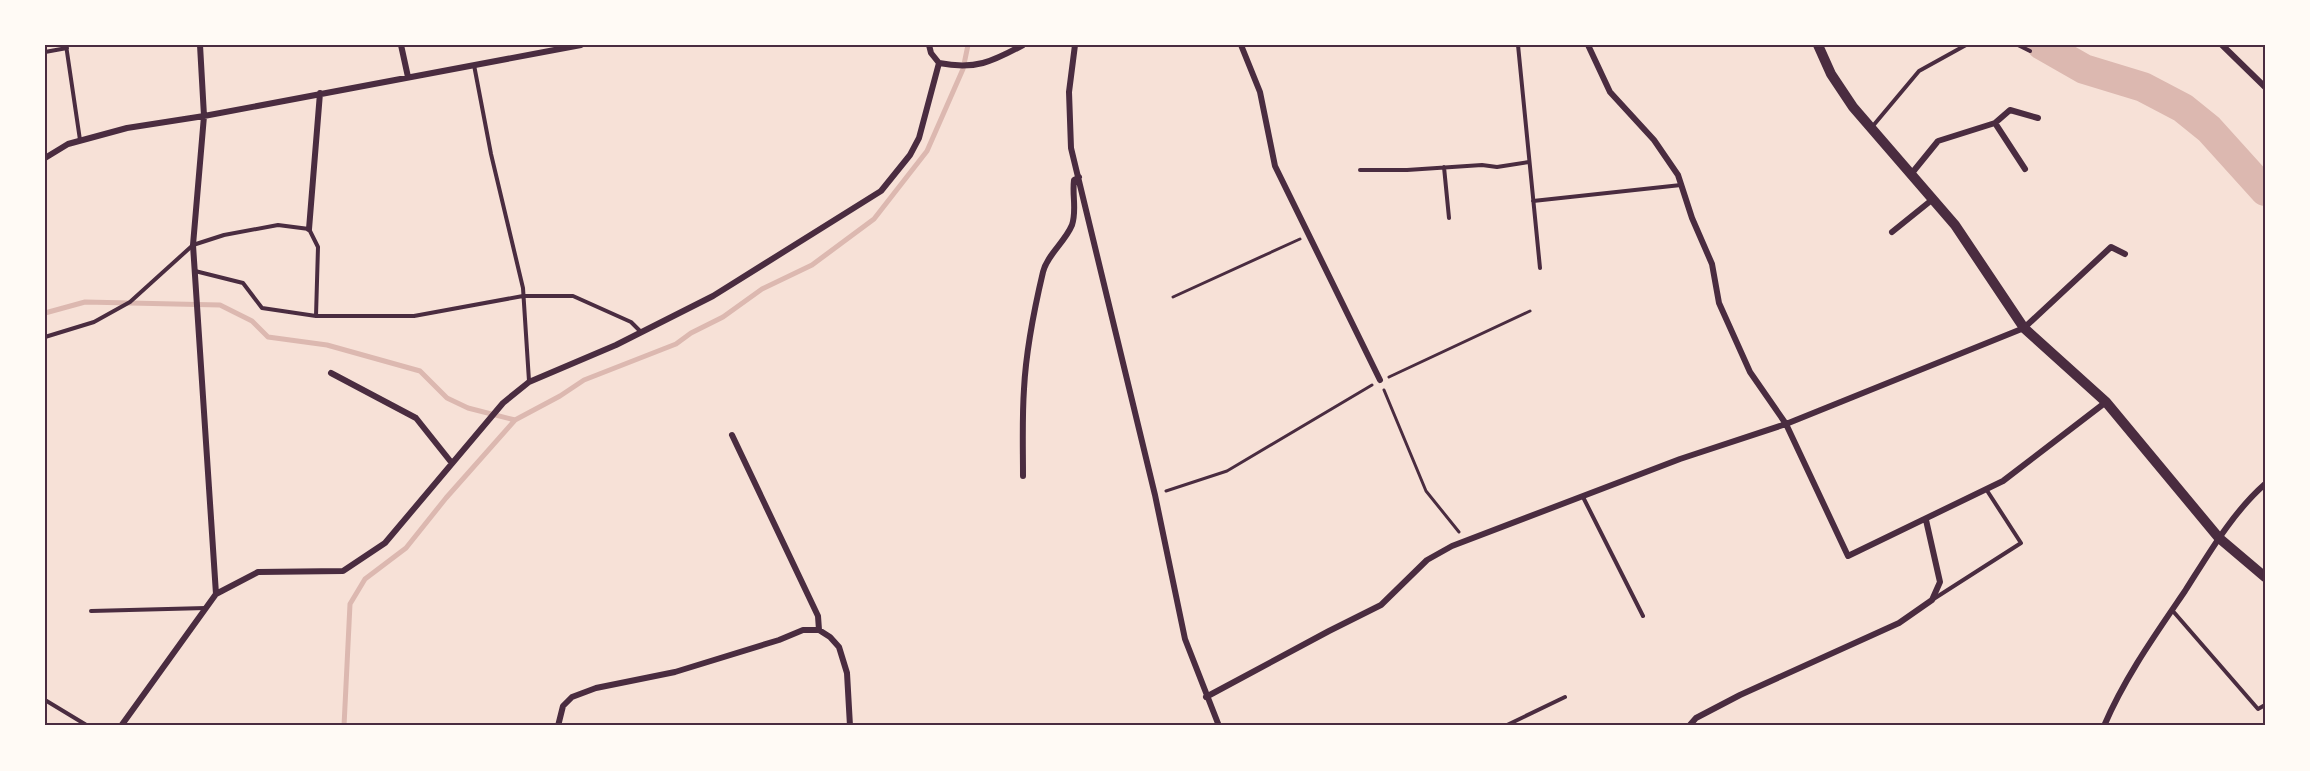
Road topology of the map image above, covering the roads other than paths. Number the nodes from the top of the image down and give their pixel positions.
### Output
1 (200, 45) edge
2 (401, 45) edge
3 (581, 45) edge
4 (929, 45) edge
5 (1023, 45) edge
6 (1075, 45) edge
7 (1241, 45) edge
8 (1518, 45) edge
9 (1588, 45) edge
10 (1818, 45) edge
11 (1966, 45) edge
12 (2018, 45) edge
13 (2222, 45) edge
14 (67, 47) edge
15 (2030, 51) dead end
16 (45, 52) edge
17 (939, 63) junction
18 (474, 65) junction
19 (408, 78) junction
20 (2265, 87) edge
21 (320, 93) junction
22 (204, 116) junction
23 (2037, 118) dead end
24 (1995, 123) junction
25 (1871, 127) junction
26 (80, 141) junction
27 (45, 158) edge
28 (1529, 162) junction
29 (1444, 167) junction
30 (2025, 169) dead end
31 (1360, 170) dead end
32 (1912, 173) junction
33 (1079, 177) junction
34 (1681, 185) junction
35 (1933, 198) junction
36 (1533, 201) junction
37 (1449, 218) dead end
38 (309, 229) junction
39 (1892, 232) dead end
40 (193, 245) junction
41 (2125, 254) dead end
42 (1540, 268) dead end
43 (195, 271) junction
44 (523, 296) junction
45 (316, 316) junction
46 (2024, 328) junction
47 (641, 332) junction
48 (45, 337) edge
49 (331, 373) dead end
50 (1380, 380) road end
51 (529, 382) junction
52 (2106, 402) junction
53 (1786, 424) junction
54 (732, 435) dead end
55 (451, 462) junction
56 (1023, 476) dead end
57 (2265, 484) edge
58 (1986, 489) junction
59 (1582, 496) junction
60 (1926, 520) junction
61 (2219, 538) junction
62 (2265, 577) edge
63 (216, 594) junction
64 (1932, 600) junction
65 (206, 608) junction
66 (2172, 610) junction
67 (91, 611) dead end
68 (1644, 616) dead end
69 (819, 630) junction
70 (1206, 697) junction
71 (1565, 697) dead end
72 (45, 700) edge
73 (2265, 705) edge
74 (88, 726) edge
75 (122, 726) edge
76 (558, 726) edge
77 (850, 726) edge
78 (1219, 726) edge
79 (1505, 726) edge
80 (1689, 726) edge
81 (2104, 726) edge

1 - 22 street
2 - 19 street
3 - 18 street
4 - 17 street
5 - 17 street
6 - 33 street
7 - 50 street
8 - 28 lane
9 - 34 street
10 - 25 main road
11 - 25 lane
12 - 15 lane
13 - 20 street
14 - 16 lane
14 - 26 lane
17 - 47 street
18 - 19 street
18 - 44 lane
19 - 21 street
21 - 22 street
21 - 38 street
22 - 26 street
22 - 40 street
23 - 24 street
24 - 30 street
24 - 32 street
25 - 32 main road
26 - 27 street
28 - 29 lane
28 - 36 lane
29 - 31 lane
29 - 37 lane
32 - 35 main road
33 - 56 street
33 - 70 street
34 - 36 lane
34 - 53 street
35 - 39 street
35 - 46 main road
36 - 42 lane
38 - 40 lane
38 - 45 lane
40 - 43 street
40 - 48 lane
41 - 46 street
43 - 45 lane
43 - 63 street
44 - 45 lane
44 - 47 lane
44 - 51 lane
46 - 52 main road
46 - 53 street
47 - 51 street
49 - 55 street
51 - 55 street
52 - 58 street
52 - 61 main road
53 - 59 street
53 - 60 street
54 - 69 street
55 - 63 street
57 - 61 street
58 - 60 street
58 - 64 lane
59 - 68 lane
59 - 70 street
60 - 64 street
61 - 62 main road
61 - 66 street
63 - 65 street
64 - 80 street
65 - 67 lane
65 - 75 street
66 - 73 lane
66 - 81 street
69 - 76 street
69 - 77 street
70 - 78 street
71 - 79 lane
72 - 74 lane

